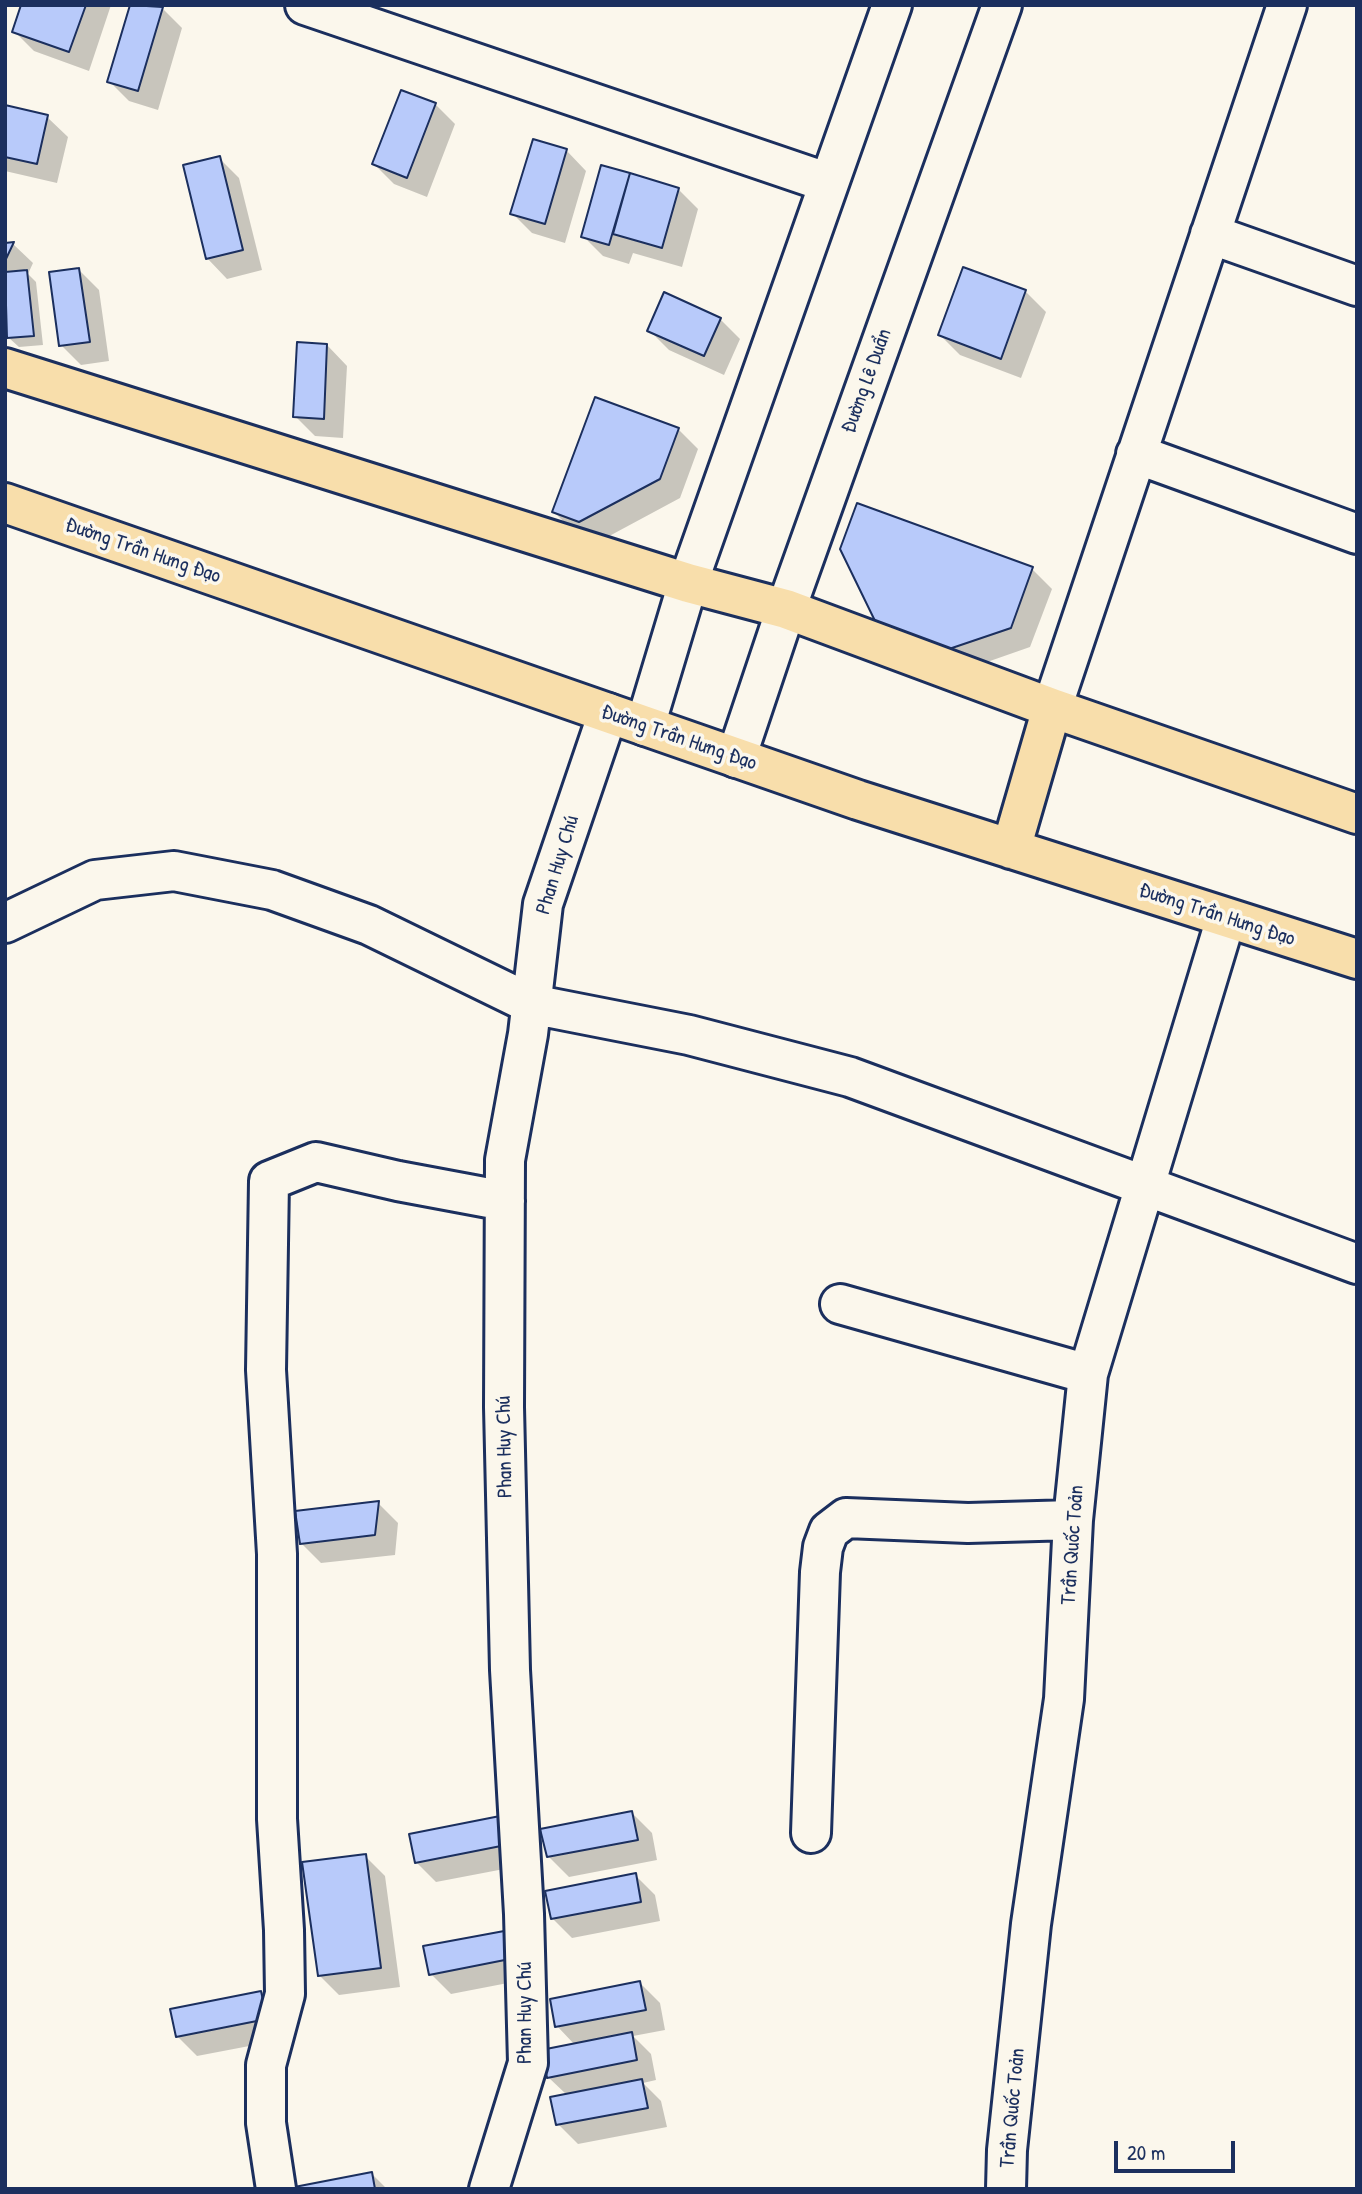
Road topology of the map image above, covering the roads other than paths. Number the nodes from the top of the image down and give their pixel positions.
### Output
1 (305, 5) edge
2 (892, 5) edge
3 (1002, 5) edge
4 (1287, 5) edge
5 (829, 183) junction
6 (1210, 234) junction
7 (1357, 286) edge
8 (5, 368) edge
9 (1136, 454) junction
10 (5, 503) edge
11 (1357, 534) edge
12 (688, 583) junction
13 (786, 609) junction
14 (1052, 708) junction
15 (607, 713) junction
16 (645, 726) junction
17 (736, 758) junction
18 (1357, 814) edge
19 (1011, 849) junction
20 (1226, 918) junction
21 (5, 923) edge
22 (1357, 959) edge
23 (531, 1004) junction
24 (1144, 1186) junction
25 (505, 1201) junction
26 (1357, 1264) edge
27 (840, 1304) dead end
28 (1088, 1374) junction
29 (1073, 1520) junction
30 (811, 1833) dead end
31 (276, 2189) edge
32 (489, 2189) edge
33 (1006, 2189) edge

1 - 5 street
2 - 5 street
3 - 13 street, Đường Lê Duẩn
4 - 6 street
5 - 12 street
6 - 7 street
6 - 9 street
8 - 12 main road
9 - 11 street
9 - 14 street
10 - 15 main road, Đường Trần Hưng Đạo
12 - 13 main road
12 - 16 street
13 - 14 main road
13 - 17 street, Đường Lê Duẩn
14 - 18 main road
14 - 19 main road
15 - 16 main road, Đường Trần Hưng Đạo
15 - 23 street, Phan Huy Chú
16 - 17 main road, Đường Trần Hưng Đạo
17 - 19 main road, Đường Trần Hưng Đạo
19 - 20 main road, Đường Trần Hưng Đạo
20 - 22 main road, Đường Trần Hưng Đạo
20 - 24 street, Trần Quốc Toản
21 - 23 street
23 - 24 street
23 - 25 street, Phan Huy Chú
24 - 26 street
24 - 28 street, Trần Quốc Toản
25 - 31 street
25 - 32 street, Phan Huy Chú
27 - 28 street
28 - 29 street, Trần Quốc Toản
29 - 30 street
29 - 33 street, Trần Quốc Toản

